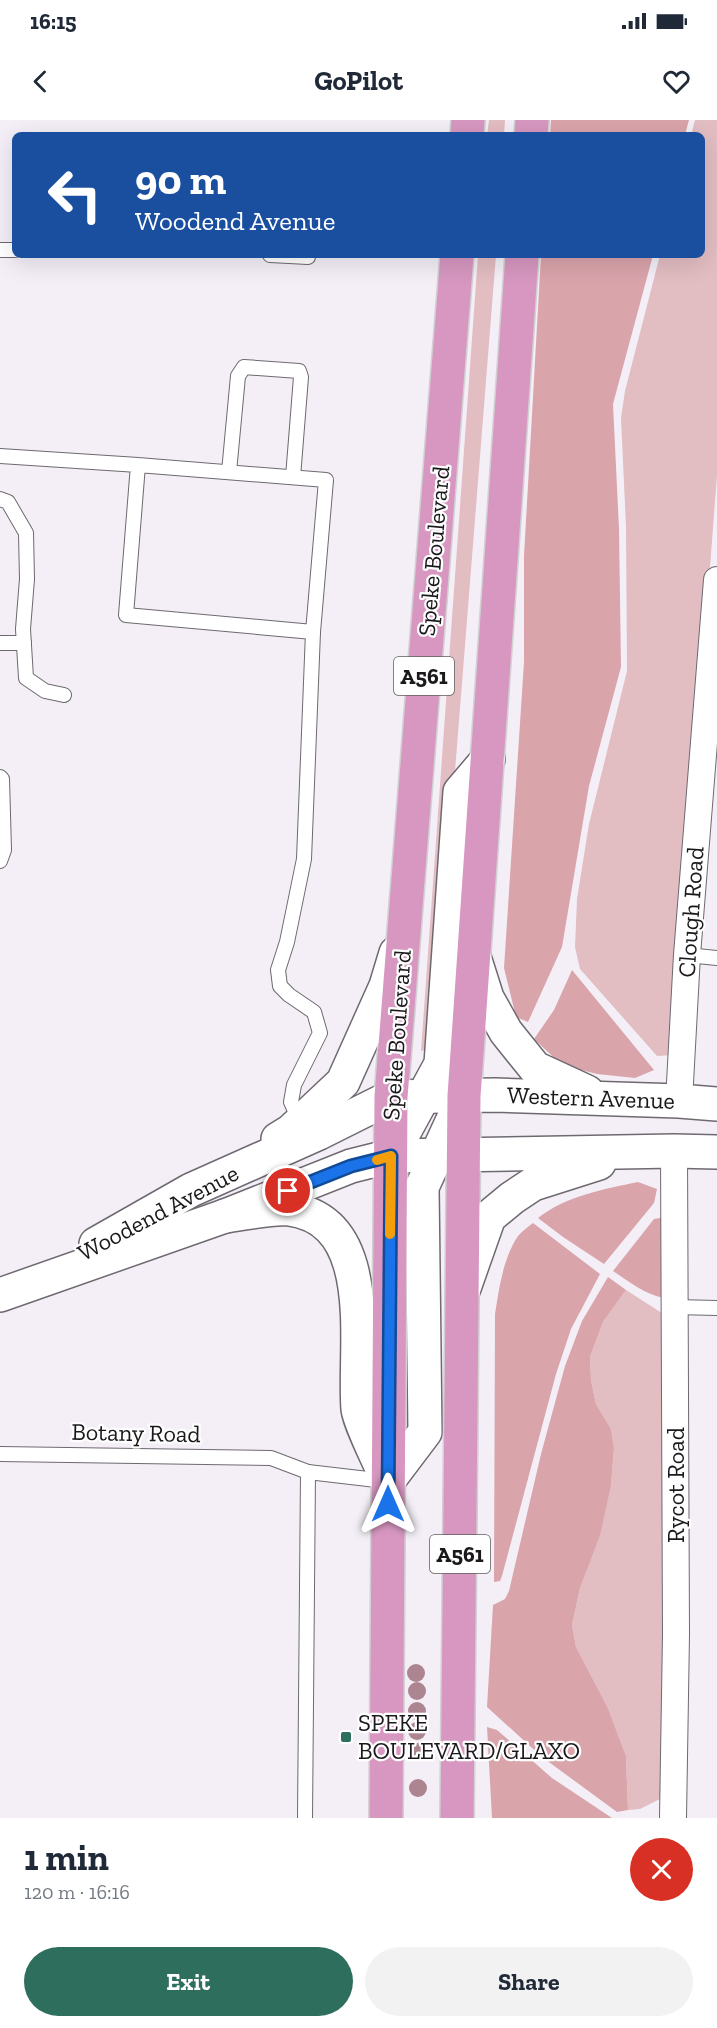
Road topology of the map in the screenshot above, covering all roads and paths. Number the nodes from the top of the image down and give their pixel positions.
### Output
1 (457, 258) edge
2 (522, 258) edge
3 (0, 456) edge
4 (138, 465) junction
5 (230, 472) junction
6 (293, 477) junction
7 (0, 499) edge
8 (717, 580) edge
9 (312, 632) junction
10 (24, 643) junction
11 (0, 644) edge
12 (64, 695) dead end
13 (488, 759) junction
14 (0, 777) edge
15 (0, 861) edge
16 (404, 926) junction
17 (687, 955) junction
18 (474, 956) junction
19 (717, 958) edge
20 (464, 1096) junction
21 (391, 1097) junction
22 (423, 1097) junction
23 (605, 1099) junction
24 (679, 1101) junction
25 (717, 1104) edge
26 (300, 1122) junction
27 (674, 1151) junction
28 (642, 1152) junction
29 (717, 1152) edge
30 (391, 1156) junction
31 (451, 1156) junction
32 (190, 1190) junction
33 (225, 1216) junction
34 (12, 1290) edge
35 (463, 1291) junction
36 (675, 1306) junction
37 (717, 1308) edge
38 (0, 1454) edge
39 (308, 1472) junction
40 (388, 1481) junction
41 (305, 1818) edge
42 (386, 1818) edge
43 (457, 1818) edge
44 (673, 1818) edge

1 - 16 highway, Speke Boulevard / A561
2 - 13 highway, A561
3 - 4 lane
4 - 5 lane
4 - 9 lane
5 - 6 lane
5 - 6 lane
6 - 9 lane
7 - 10 lane
8 - 17 street, Clough Road
9 - 26 lane
10 - 11 lane
10 - 12 lane
13 - 18 highway, A561
13 - 22 street, A561
14 - 15 lane
16 - 21 highway, Speke Boulevard / A561
16 - 26 street
17 - 19 lane
17 - 24 street, Clough Road
18 - 20 highway, A561
18 - 23 street
20 - 22 street, Western Avenue
20 - 23 street, Western Avenue
20 - 31 highway, A561
21 - 22 street, Western Avenue
21 - 30 highway, Speke Boulevard / A561
21 - 32 street, Woodend Avenue
22 - 30 street, A561
23 - 24 street, Western Avenue
24 - 25 street, Western Avenue
26 - 32 street
27 - 28 street, Western Avenue
27 - 29 street, Western Avenue
27 - 36 street, Rycot Road
28 - 31 street, Western Avenue
28 - 35 street
30 - 31 street, Woodend Avenue
30 - 33 street, Woodend Avenue
30 - 40 highway, Speke Boulevard / A561
31 - 35 highway, A561
31 - 40 street, A561
32 - 34 street, Woodend Avenue
33 - 34 street, Woodend Avenue
33 - 40 street
35 - 43 highway, A561
36 - 37 lane
36 - 44 street, Rycot Road
38 - 39 lane, Botany Road
39 - 40 lane, Botany Road
39 - 41 lane
40 - 42 highway, Speke Boulevard / A561

